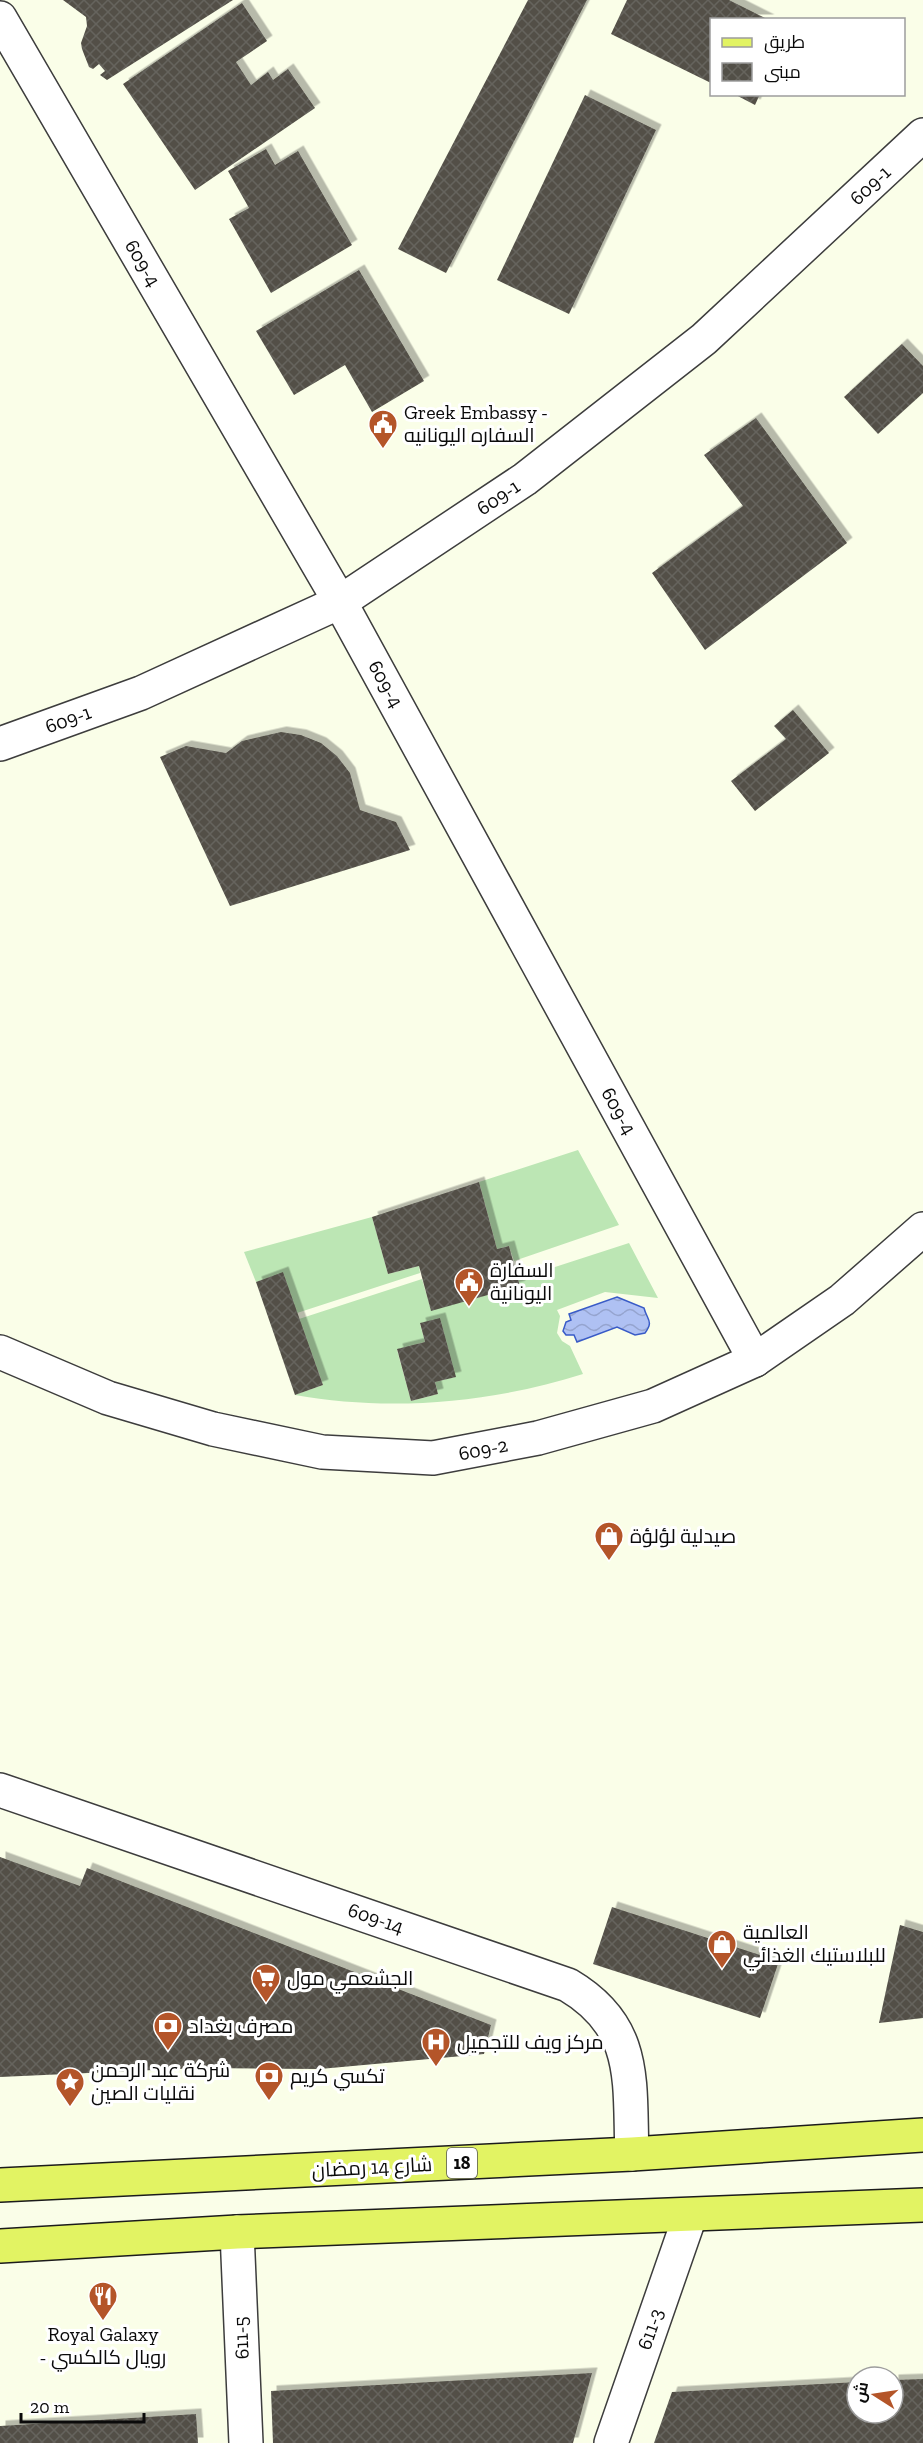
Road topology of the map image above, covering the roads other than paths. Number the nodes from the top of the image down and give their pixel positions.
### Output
1 (0, 18) edge
2 (922, 138) edge
3 (340, 602) junction
4 (0, 744) edge
5 (923, 1229) edge
6 (0, 1352) edge
7 (755, 1360) junction
8 (0, 1790) edge
9 (923, 2135) edge
10 (632, 2154) junction
11 (0, 2185) edge
12 (923, 2205) edge
13 (690, 2216) junction
14 (237, 2232) junction
15 (0, 2246) edge
16 (246, 2443) edge
17 (610, 2443) edge

1 - 3 street, 609-4
2 - 3 street, 609-1
3 - 4 street, 609-1
3 - 7 street, 609-4
5 - 7 street, 609-2
6 - 7 street, 609-2
8 - 10 street, 609-14
9 - 10 main road, شارع 14 رمضان / 18
10 - 11 main road, شارع 14 رمضان / 18
12 - 13 main road
13 - 14 main road
13 - 17 street, 611-3
14 - 15 main road
14 - 16 street, 611-5

